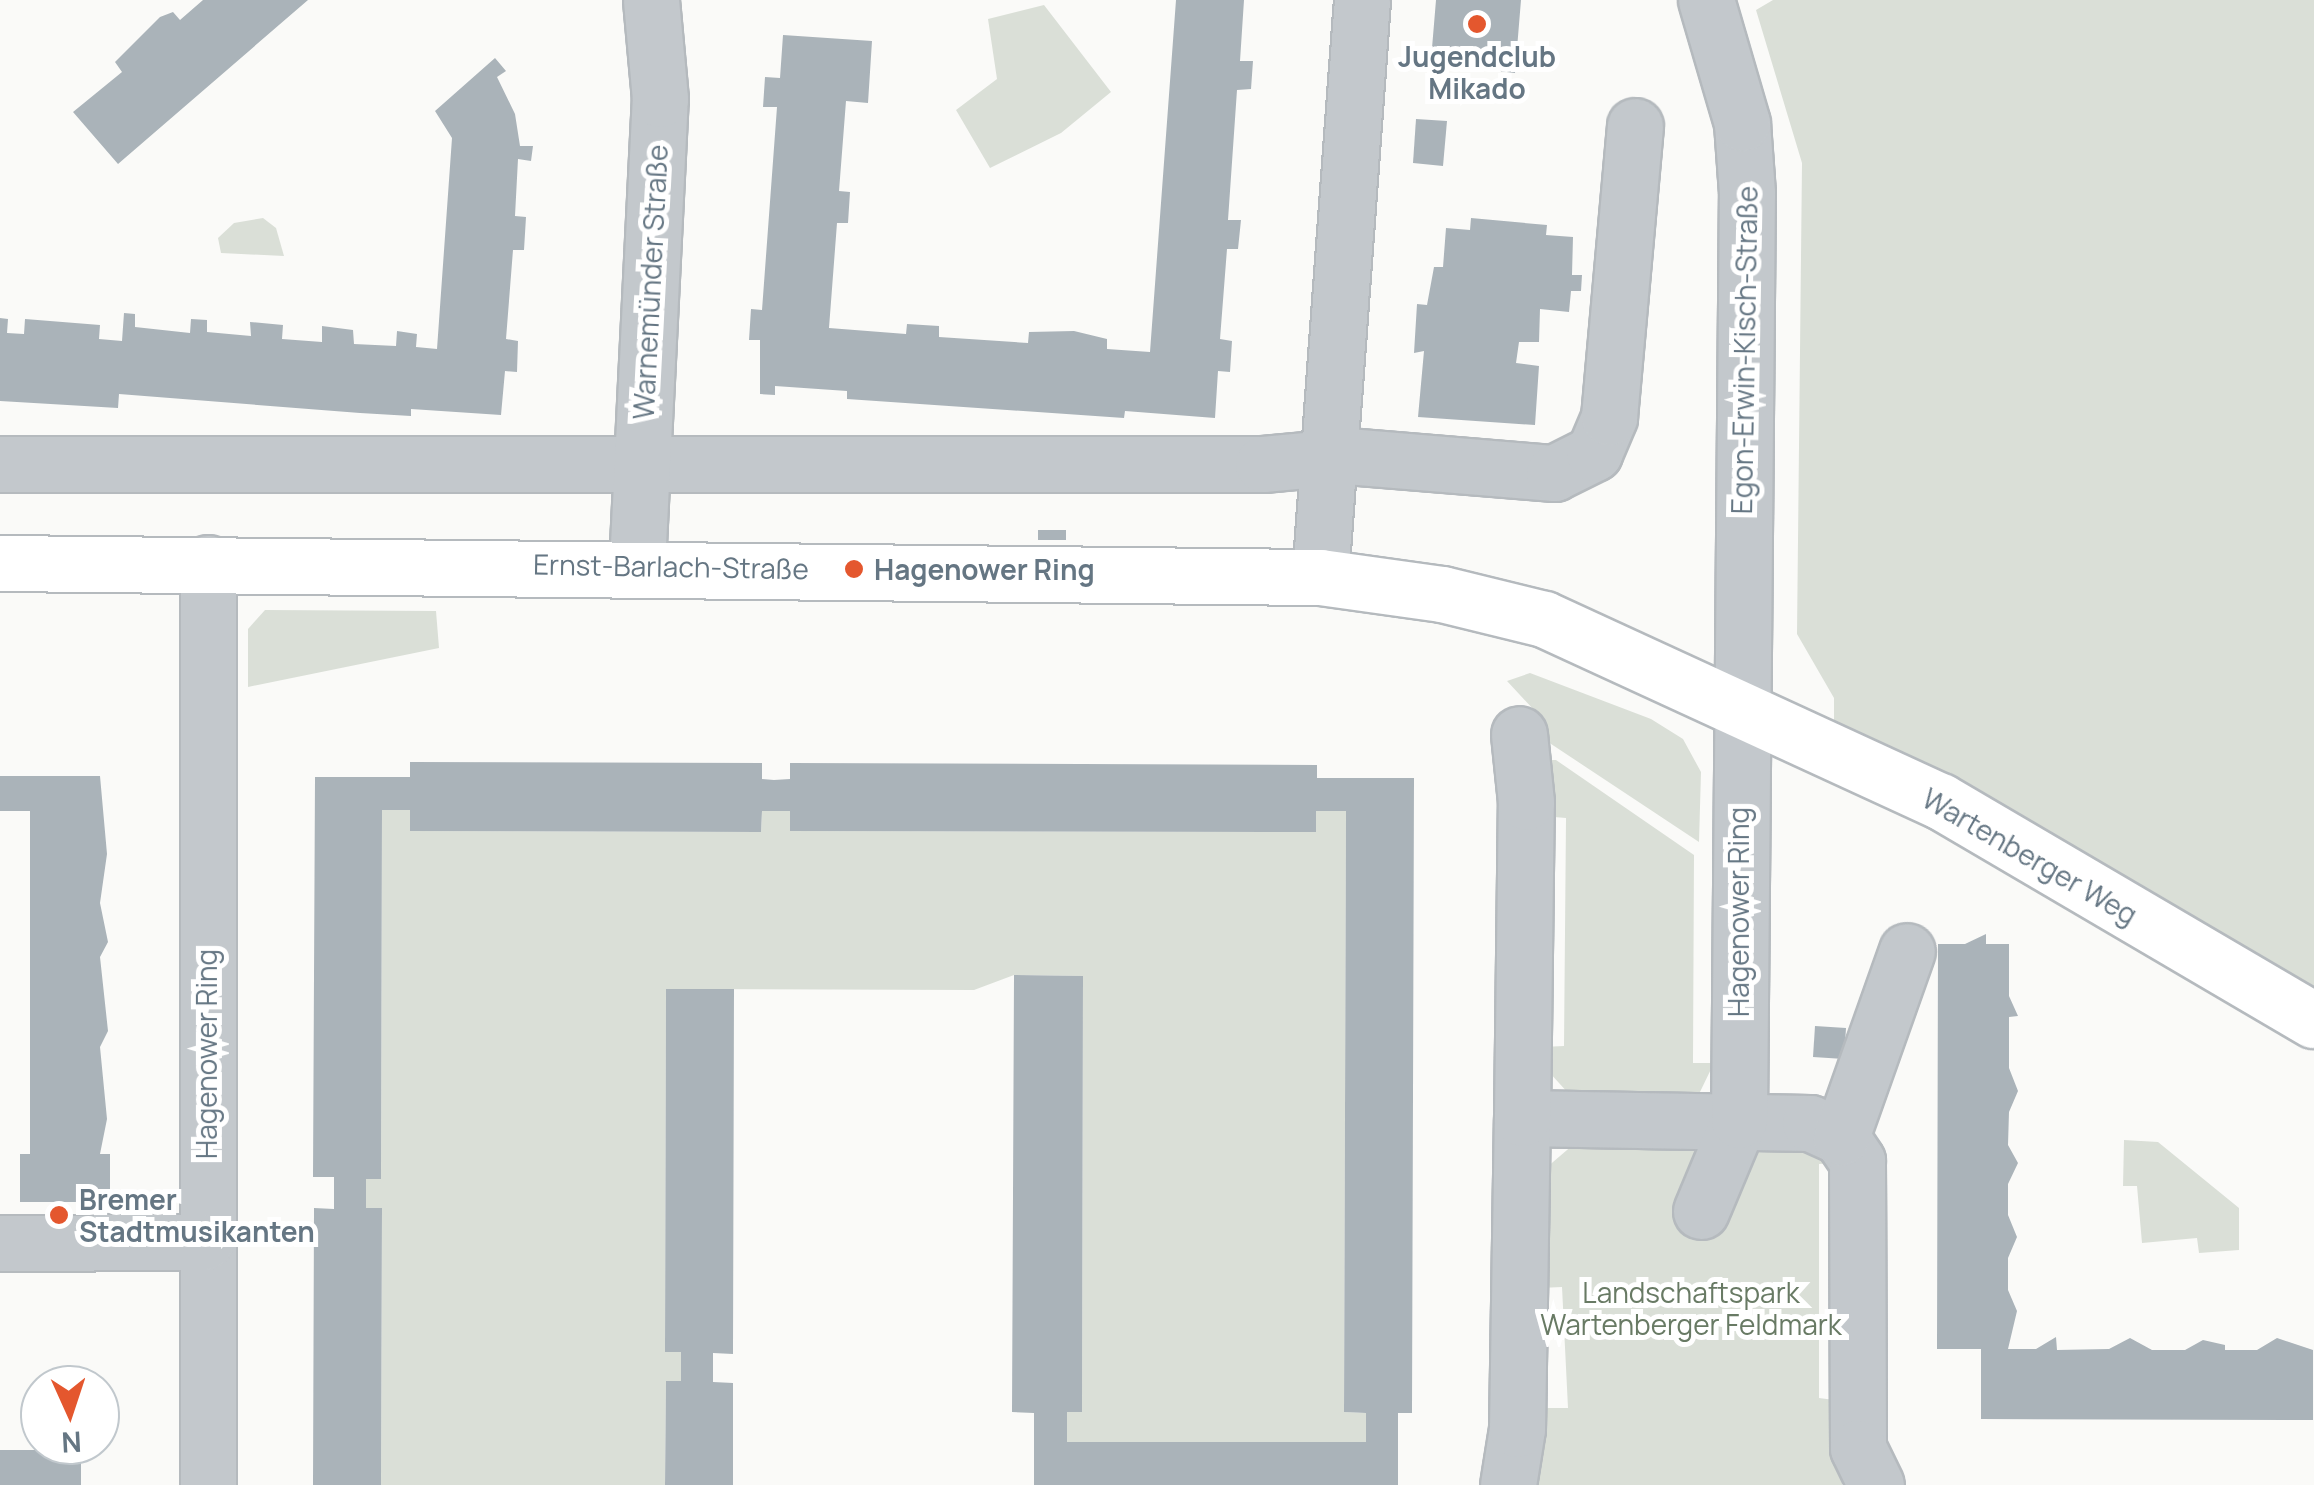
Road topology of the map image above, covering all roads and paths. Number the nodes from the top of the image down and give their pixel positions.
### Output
1 (650, 0) edge
2 (1362, 0) edge
3 (1706, 0) edge
4 (1636, 126) dead end
5 (1329, 458) junction
6 (0, 464) edge
7 (640, 465) junction
8 (0, 562) edge
9 (208, 563) junction
10 (637, 564) junction
11 (1320, 576) junction
12 (1740, 705) junction
13 (1519, 734) dead end
14 (1907, 950) dead end
15 (2314, 1020) edge
16 (1522, 1118) junction
17 (1739, 1120) junction
18 (1841, 1137) junction
19 (1701, 1210) dead end
20 (205, 1242) junction
21 (0, 1243) edge
22 (208, 1485) edge
23 (1508, 1485) edge
24 (1876, 1485) edge

1 - 7 street, Warnemünder Straße
2 - 5 street
3 - 12 street, Egon-Erwin-Kisch-Straße
4 - 5 street
5 - 7 street
5 - 11 street
6 - 7 street
7 - 10 street, Warnemünder Straße
8 - 9 main road, Ernst-Barlach-Straße
9 - 10 main road, Ernst-Barlach-Straße
9 - 20 street, Hagenower Ring
10 - 11 main road, Ernst-Barlach-Straße
11 - 12 main road, Ernst-Barlach-Straße
12 - 15 main road, Wartenberger Weg
12 - 17 street, Hagenower Ring
13 - 16 street
14 - 18 street
16 - 17 street
16 - 23 street
17 - 18 street
17 - 19 street
18 - 24 street
20 - 21 street
20 - 22 street, Hagenower Ring

